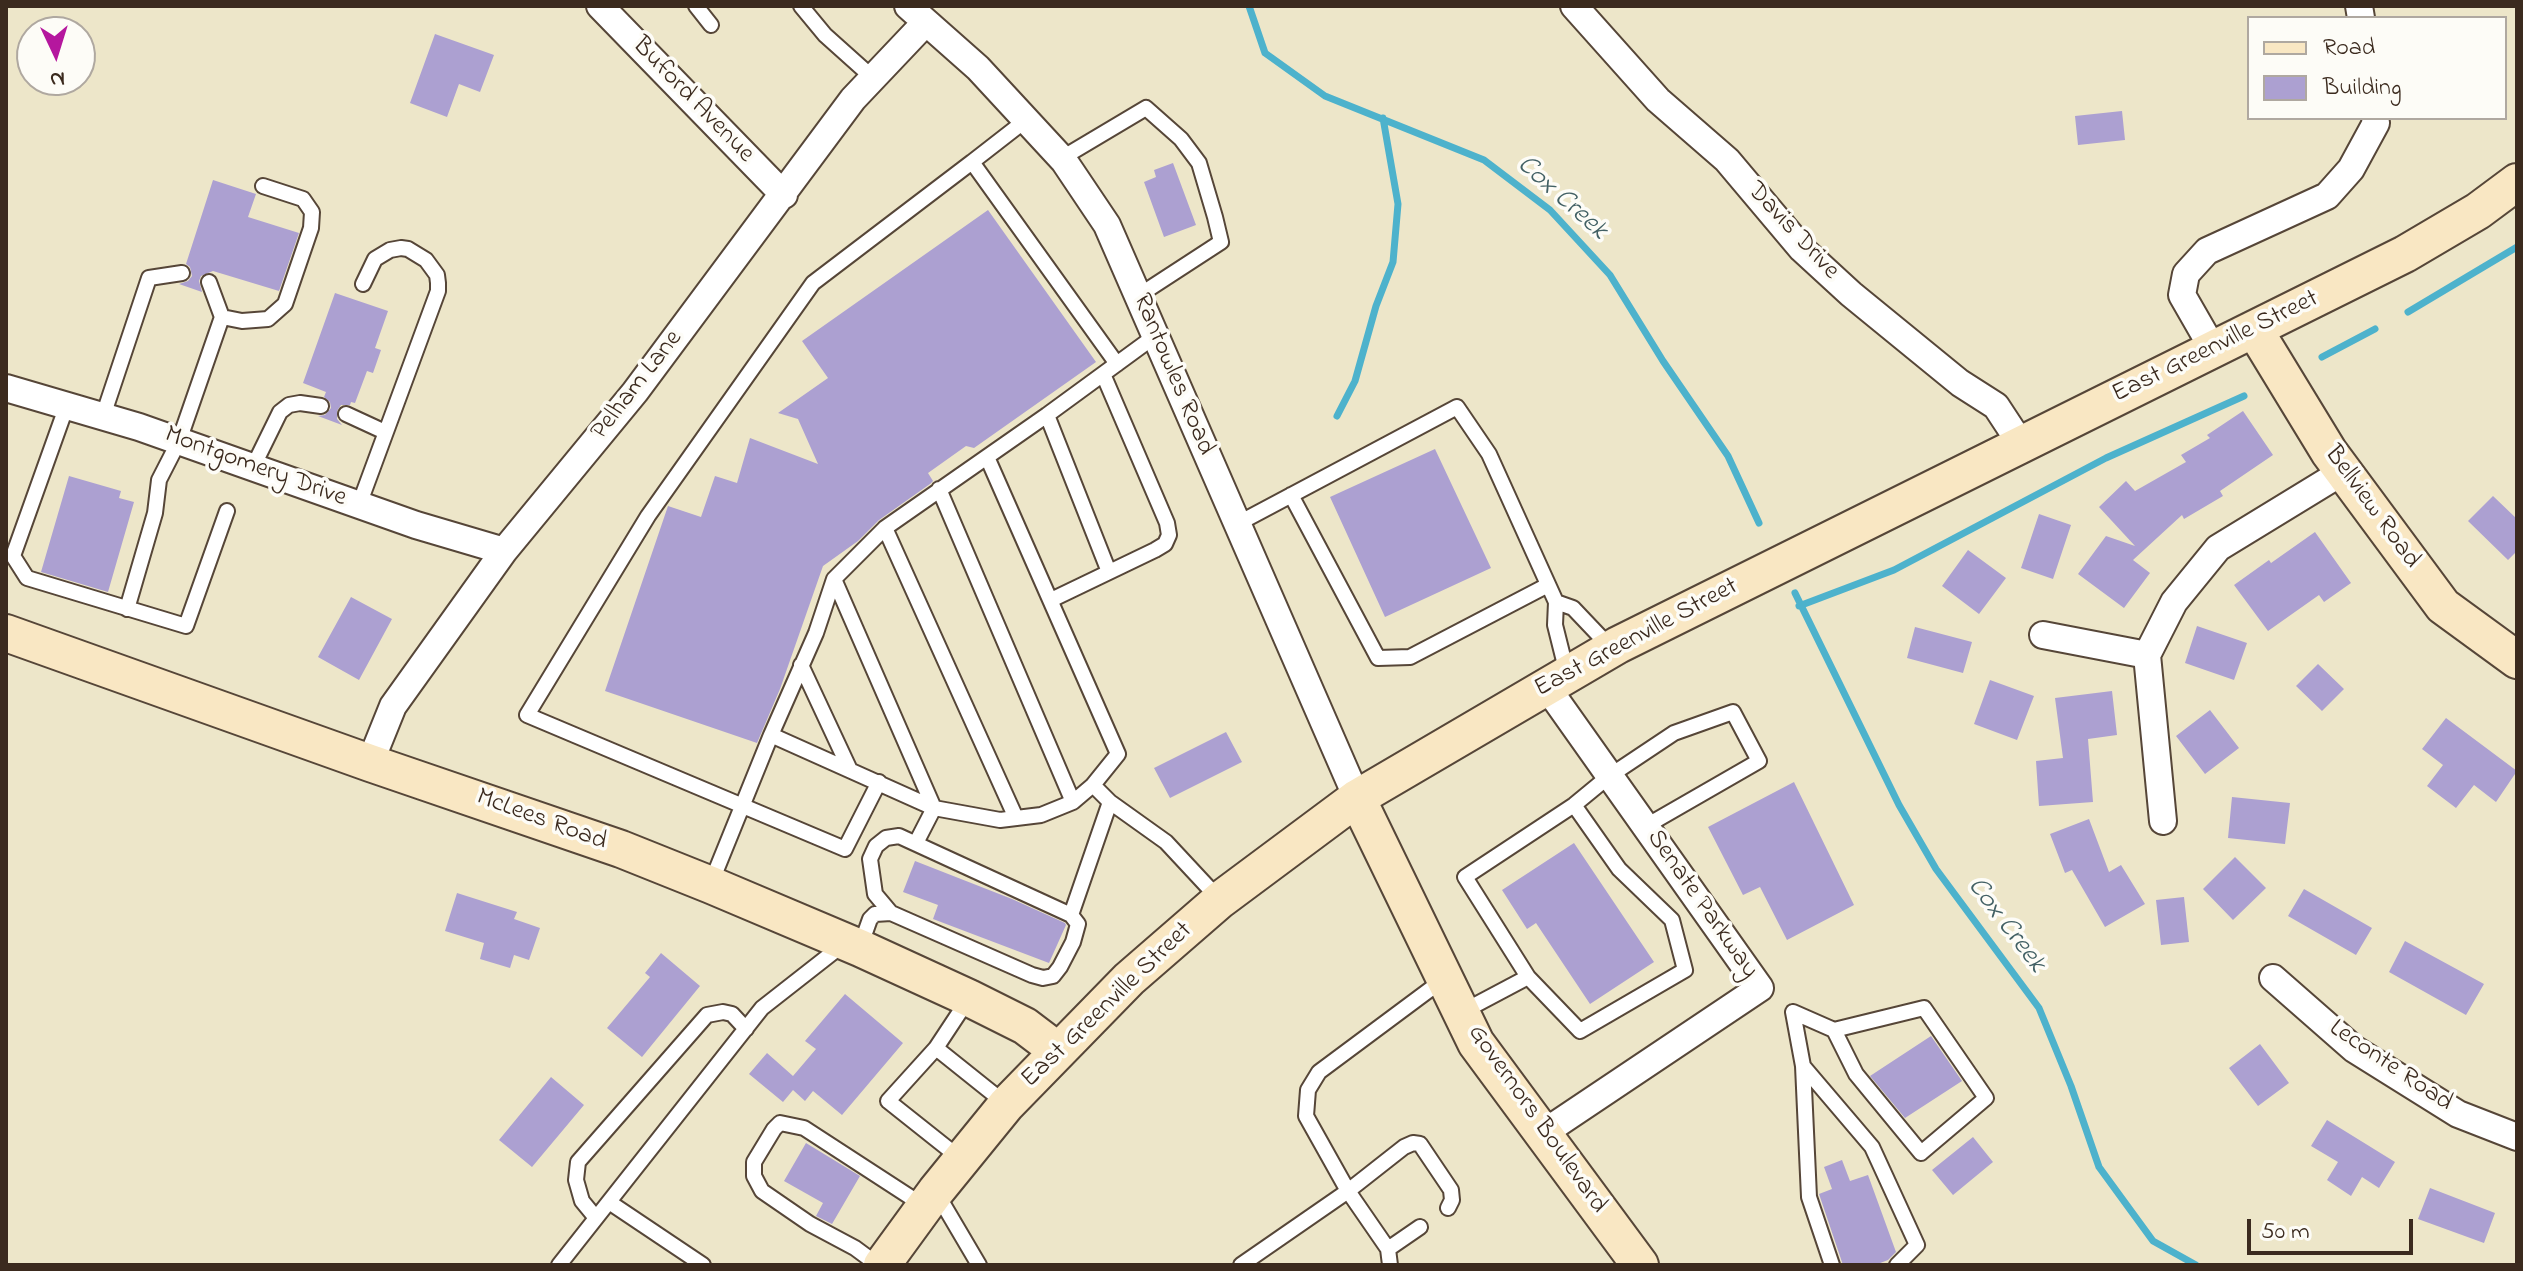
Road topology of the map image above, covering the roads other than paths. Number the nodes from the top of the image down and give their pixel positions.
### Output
1 (600, 6) edge
2 (696, 6) edge
3 (801, 6) edge
4 (1574, 6) edge
5 (917, 14) edge
6 (711, 25) dead end
7 (873, 78) junction
8 (1026, 120) junction
9 (2375, 120) edge
10 (1062, 158) junction
11 (972, 162) junction
12 (2517, 182) edge
13 (263, 186) dead end
14 (784, 195) junction
15 (182, 273) dead end
16 (209, 282) dead end
17 (363, 284) dead end
18 (1138, 296) junction
19 (222, 317) junction
20 (2254, 329) junction
21 (1155, 336) junction
22 (2213, 349) junction
23 (1117, 364) junction
24 (1103, 374) junction
25 (6, 388) edge
26 (67, 405) junction
27 (321, 406) dead end
28 (346, 414) dead end
29 (1047, 415) junction
30 (103, 416) junction
31 (385, 432) junction
32 (179, 441) junction
33 (2021, 444) junction
34 (987, 457) junction
35 (253, 467) junction
36 (2344, 471) junction
37 (939, 489) junction
38 (1291, 495) junction
39 (359, 505) junction
40 (227, 511) dead end
41 (1237, 524) junction
42 (885, 528) junction
43 (504, 551) junction
44 (1109, 572) junction
45 (834, 579) junction
46 (1548, 585) junction
47 (1051, 600) junction
48 (1556, 602) junction
49 (127, 609) junction
50 (6, 633) edge
51 (2043, 635) dead end
52 (1612, 649) junction
53 (2147, 655) junction
54 (2517, 660) edge
55 (801, 665) junction
56 (1557, 680) junction
57 (771, 735) junction
58 (370, 763) junction
59 (850, 770) junction
60 (1608, 777) junction
61 (879, 782) junction
62 (1093, 785) junction
63 (1357, 798) junction
64 (1073, 802) junction
65 (1110, 802) junction
66 (1574, 805) junction
67 (742, 807) junction
68 (934, 808) junction
69 (1016, 818) junction
70 (2163, 821) dead end
71 (1646, 826) junction
72 (916, 843) junction
73 (711, 885) junction
74 (1220, 900) junction
75 (891, 913) junction
76 (1071, 915) junction
77 (853, 945) junction
78 (1528, 977) junction
79 (2273, 978) dead end
80 (1445, 979) junction
81 (969, 998) junction
82 (1462, 1012) junction
83 (746, 1029) junction
84 (1834, 1030) junction
85 (936, 1048) junction
86 (1058, 1051) junction
87 (1803, 1066) junction
88 (1006, 1105) junction
89 (1542, 1134) junction
90 (2517, 1137) edge
91 (962, 1160) junction
92 (1348, 1191) junction
93 (930, 1199) junction
94 (609, 1202) junction
95 (1448, 1208) dead end
96 (596, 1218) junction
97 (1420, 1227) dead end
98 (1388, 1249) junction
99 (559, 1265) edge
100 (703, 1265) edge
101 (880, 1265) edge
102 (979, 1265) edge
103 (1241, 1265) edge
104 (1390, 1265) edge
105 (1640, 1265) edge
106 (1832, 1265) edge
107 (1897, 1265) edge

1 - 14 street, Buford Avenue
2 - 6 lane
3 - 7 lane
4 - 33 street, Davis Drive
5 - 7 street, Pelham Lane
5 - 8 street, Rantowles Road
7 - 14 street, Pelham Lane
8 - 10 street, Rantowles Road
8 - 11 lane
9 - 22 street
10 - 18 street, Rantowles Road
10 - 18 lane
11 - 23 lane
11 - 67 lane
12 - 20 street, East Greenville Street
13 - 19 lane
14 - 43 street, Pelham Lane
15 - 30 lane
16 - 19 lane
17 - 31 lane
18 - 21 street, Rantowles Road
19 - 32 lane
20 - 22 street, East Greenville Street
20 - 36 street, Bellview Road
21 - 23 lane
21 - 41 street, Rantowles Road
22 - 33 street, East Greenville Street
23 - 24 lane
24 - 29 lane
24 - 44 lane
25 - 26 street, Montgomery Drive
26 - 30 street, Montgomery Drive
26 - 49 lane
27 - 35 lane
28 - 31 lane
29 - 34 lane
29 - 44 lane
30 - 32 street, Montgomery Drive
31 - 39 lane
32 - 35 street, Montgomery Drive
32 - 49 lane
33 - 52 street, East Greenville Street
34 - 37 lane
34 - 47 lane
35 - 39 street, Montgomery Drive
36 - 53 street
36 - 54 street, Bellview Road
37 - 42 lane
37 - 64 lane
38 - 41 lane
38 - 46 lane
38 - 46 lane
39 - 43 street, Montgomery Drive
40 - 49 lane
41 - 63 street, Rantowles Road
42 - 45 lane
42 - 69 lane
43 - 58 street, Pelham Lane
44 - 47 lane
45 - 55 lane
45 - 68 lane
46 - 48 lane
47 - 62 lane
48 - 52 lane
48 - 56 lane
50 - 58 street, McLees Road
51 - 53 street
52 - 56 street, East Greenville Street
53 - 70 street
55 - 57 lane
55 - 59 lane
56 - 60 street, Senate Parkway
56 - 63 street, East Greenville Street
57 - 59 lane
57 - 67 lane
58 - 73 street, McLees Road
59 - 61 lane
60 - 66 lane
60 - 71 street, Senate Parkway
60 - 71 lane
61 - 67 lane
61 - 68 lane
62 - 64 lane
62 - 65 lane
63 - 74 street, East Greenville Street
63 - 80 street, Governors Boulevard
64 - 69 lane
65 - 74 lane
65 - 76 lane
66 - 78 lane
66 - 78 lane
67 - 73 lane
68 - 69 lane
68 - 72 lane
71 - 89 street, Senate Parkway
72 - 75 lane
72 - 76 lane
73 - 77 street, McLees Road
74 - 86 street, East Greenville Street
75 - 76 lane
75 - 77 lane
77 - 81 street, McLees Road
77 - 83 lane
78 - 82 lane
79 - 90 street, Leconte Road
80 - 82 street, Governors Boulevard
80 - 92 lane
81 - 85 lane
81 - 86 street, McLees Road
82 - 89 street, Governors Boulevard
83 - 94 lane
83 - 96 lane
84 - 84 lane
84 - 87 lane
85 - 88 lane
85 - 91 lane
86 - 88 street, East Greenville Street
87 - 106 lane
87 - 107 lane
88 - 91 street, East Greenville Street
89 - 105 street, Governors Boulevard
91 - 93 street, East Greenville Street
92 - 95 lane
92 - 98 lane
92 - 103 lane
93 - 101 street, East Greenville Street
93 - 101 lane
93 - 102 lane
94 - 96 lane
94 - 100 lane
96 - 99 lane
97 - 98 lane
98 - 104 lane

